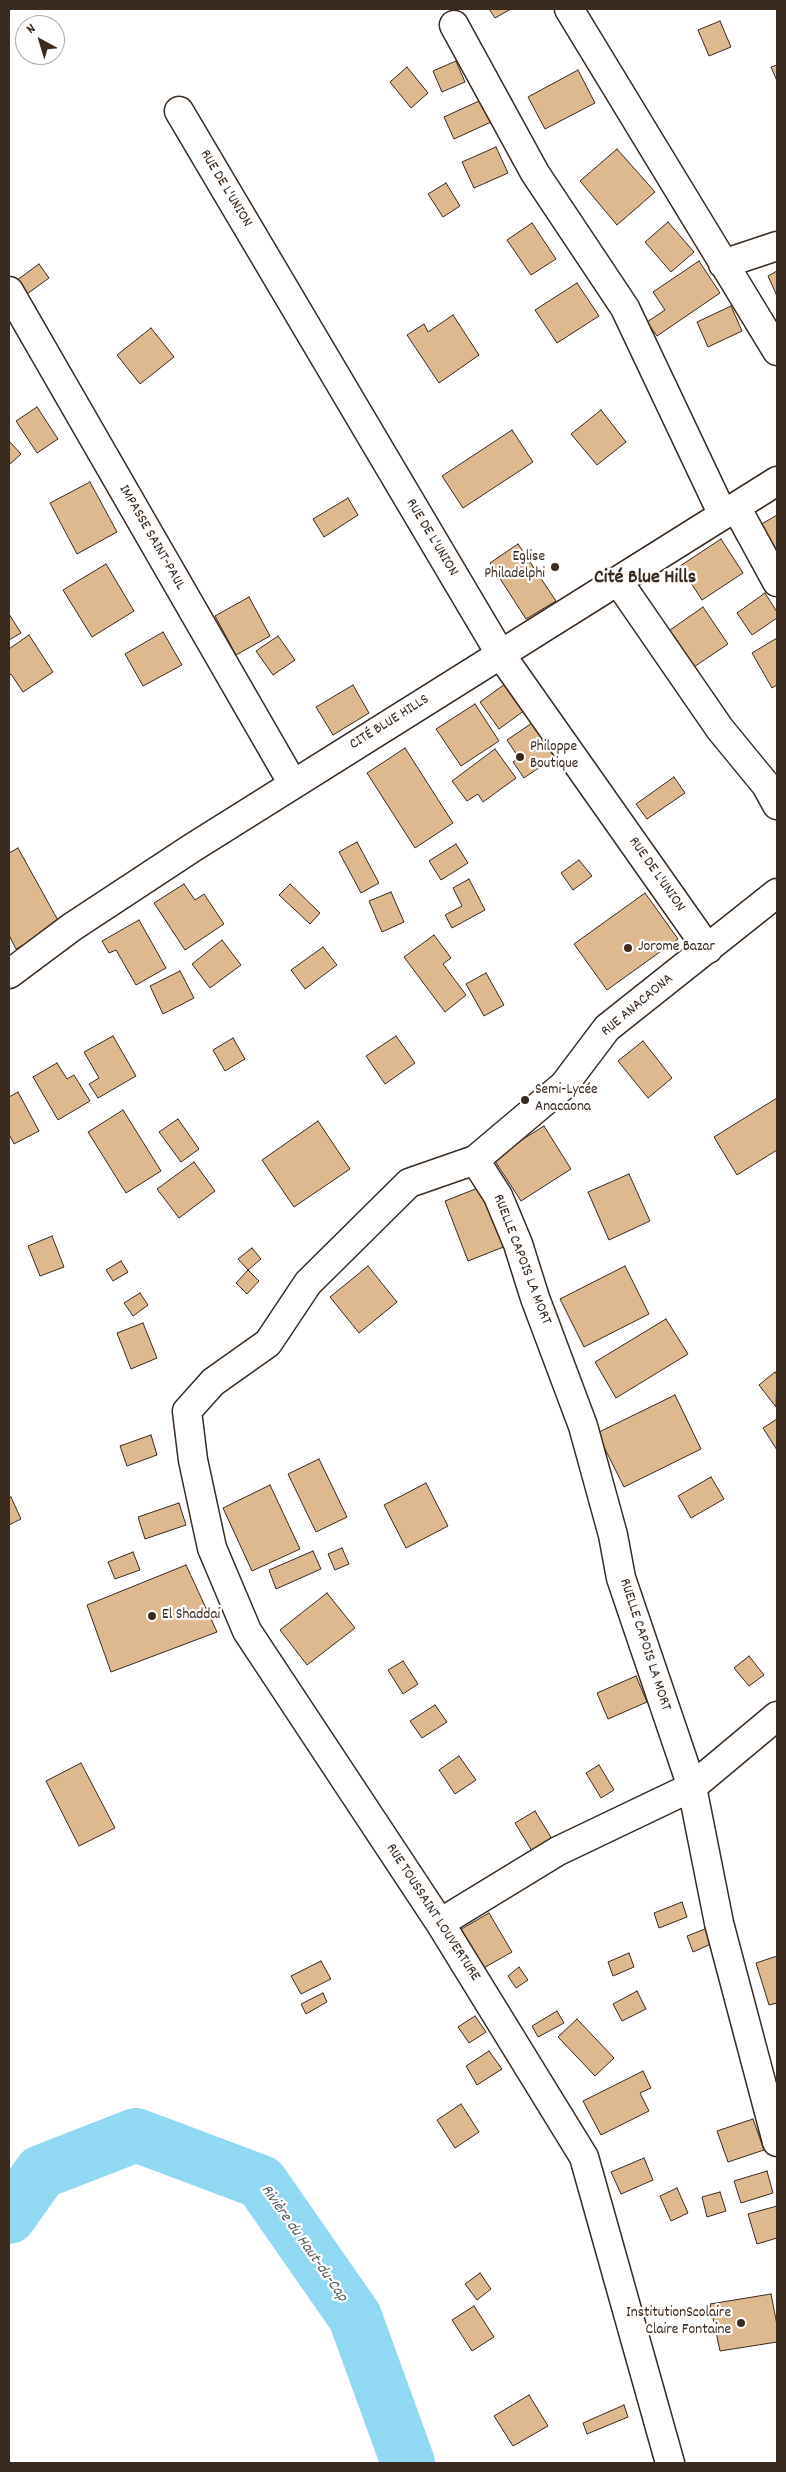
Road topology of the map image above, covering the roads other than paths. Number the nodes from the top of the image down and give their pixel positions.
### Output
1 (569, 9) edge
2 (454, 25) dead end
3 (179, 112) dead end
4 (777, 246) edge
5 (724, 264) junction
6 (9, 291) edge
7 (777, 352) edge
8 (777, 481) edge
9 (729, 511) junction
10 (618, 581) junction
11 (777, 582) edge
12 (500, 655) junction
13 (293, 784) junction
14 (777, 805) edge
15 (777, 893) edge
16 (708, 949) junction
17 (9, 974) edge
18 (475, 1160) junction
19 (213, 1382) joint
20 (777, 1716) edge
21 (692, 1787) junction
22 (440, 1923) junction
23 (777, 2142) edge
24 (670, 2463) edge

1 - 5 street
2 - 9 street
3 - 12 street, RUE DE L'UNION
4 - 5 street
5 - 7 street
6 - 13 street, IMPASSE SAINT-PAUL
8 - 9 street, CITÉ BLUE HILLS
9 - 10 street, CITÉ BLUE HILLS
9 - 11 street
10 - 12 street, CITÉ BLUE HILLS
10 - 14 street
12 - 13 street, CITÉ BLUE HILLS
12 - 16 street, RUE DE L'UNION
13 - 17 street, CITÉ BLUE HILLS
15 - 16 street, RUE ANACAONA
16 - 18 street, RUE ANACAONA
18 - 19 street, RUE ANACAONA
18 - 21 street, RUELLE CAPOIS LA MORT
19 - 22 street, RUE TOUSSAINT LOUVERTURE
20 - 21 street
21 - 22 street
21 - 23 street, RUELLE CAPOIS LA MORT
22 - 24 street, RUE TOUSSAINT LOUVERTURE

